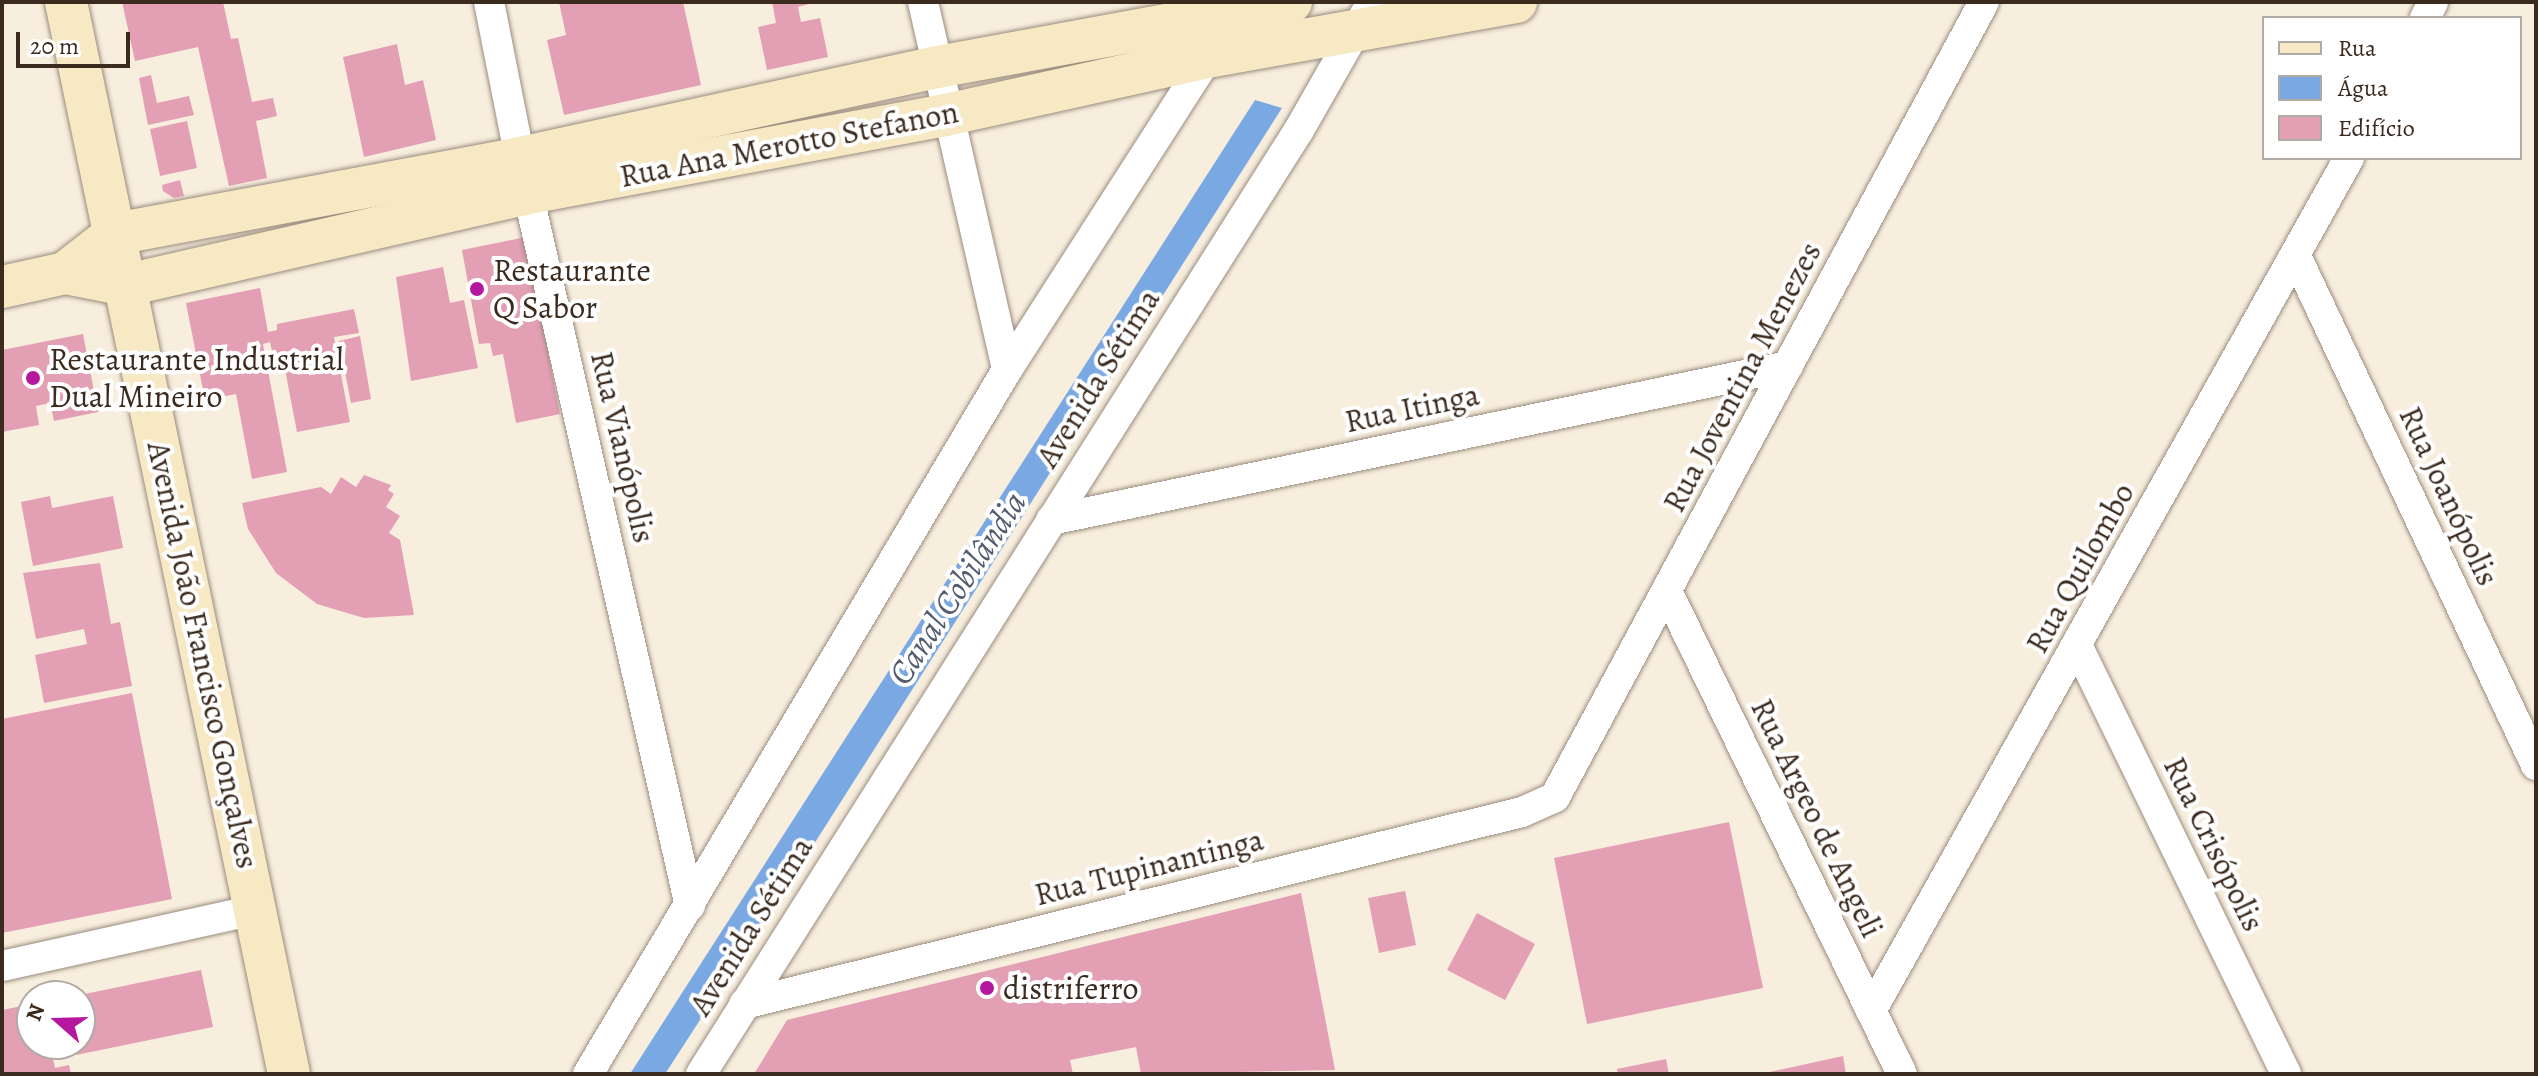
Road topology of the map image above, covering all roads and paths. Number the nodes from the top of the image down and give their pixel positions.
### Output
1 (66, 2) edge
2 (489, 2) edge
3 (923, 2) edge
4 (1291, 2) edge
5 (1516, 2) edge
6 (1984, 2) edge
7 (1355, 13) edge
8 (1208, 57) junction
9 (937, 67) junction
10 (946, 115) junction
11 (2348, 160) edge
12 (524, 176) junction
13 (115, 234) junction
14 (2296, 256) junction
15 (65, 273) junction
16 (127, 285) junction
17 (2, 287) edge
18 (1788, 366) junction
19 (1007, 370) junction
20 (1051, 520) junction
21 (1668, 593) junction
22 (2077, 645) junction
23 (2536, 765) edge
24 (1564, 786) joint
25 (690, 906) junction
26 (255, 910) junction
27 (2, 966) edge
28 (744, 1004) junction
29 (1871, 1011) junction
30 (289, 1074) edge
31 (588, 1074) edge
32 (701, 1074) edge
33 (1902, 1074) edge
34 (2286, 1074) edge

1 - 13 street, Avenida João Francisco Gonçalves
2 - 12 street, Rua Vianópolis
3 - 9 street
4 - 9 street, Rua Ana Merotto Stefanon
5 - 7 street, Rua Ana Merotto Stefanon
6 - 18 street, Rua Joventina Menezes
7 - 8 street, Rua Ana Merotto Stefanon
7 - 20 street, Avenida Sétima
8 - 10 street, Rua Ana Merotto Stefanon
8 - 19 street
9 - 10 street
9 - 12 street, Rua Ana Merotto Stefanon
10 - 12 street, Rua Ana Merotto Stefanon
10 - 19 street
11 - 14 street, Rua Quilombo
12 - 13 street, Rua Ana Merotto Stefanon
12 - 16 street, Rua Ana Merotto Stefanon
12 - 25 street, Rua Vianópolis
13 - 15 street, Rua Ana Merotto Stefanon
13 - 16 street, Avenida João Francisco Gonçalves
14 - 22 street, Rua Quilombo
14 - 23 street, Rua Joanópolis
15 - 16 street, Rua Ana Merotto Stefanon
15 - 17 street, Rua Ana Merotto Stefanon
16 - 26 street, Avenida João Francisco Gonçalves
18 - 20 street, Rua Itinga
18 - 21 street, Rua Joventina Menezes
19 - 25 street
20 - 28 street, Avenida Sétima
21 - 24 street, Rua Joventina Menezes
21 - 29 street, Rua Argeo de Angeli
22 - 29 street, Rua Quilombo
22 - 34 street, Rua Crisópolis
24 - 28 street, Rua Tupinantinga
25 - 31 street
26 - 27 street
26 - 30 street, Avenida João Francisco Gonçalves
28 - 32 street, Avenida Sétima
29 - 33 street, Rua Argeo de Angeli

